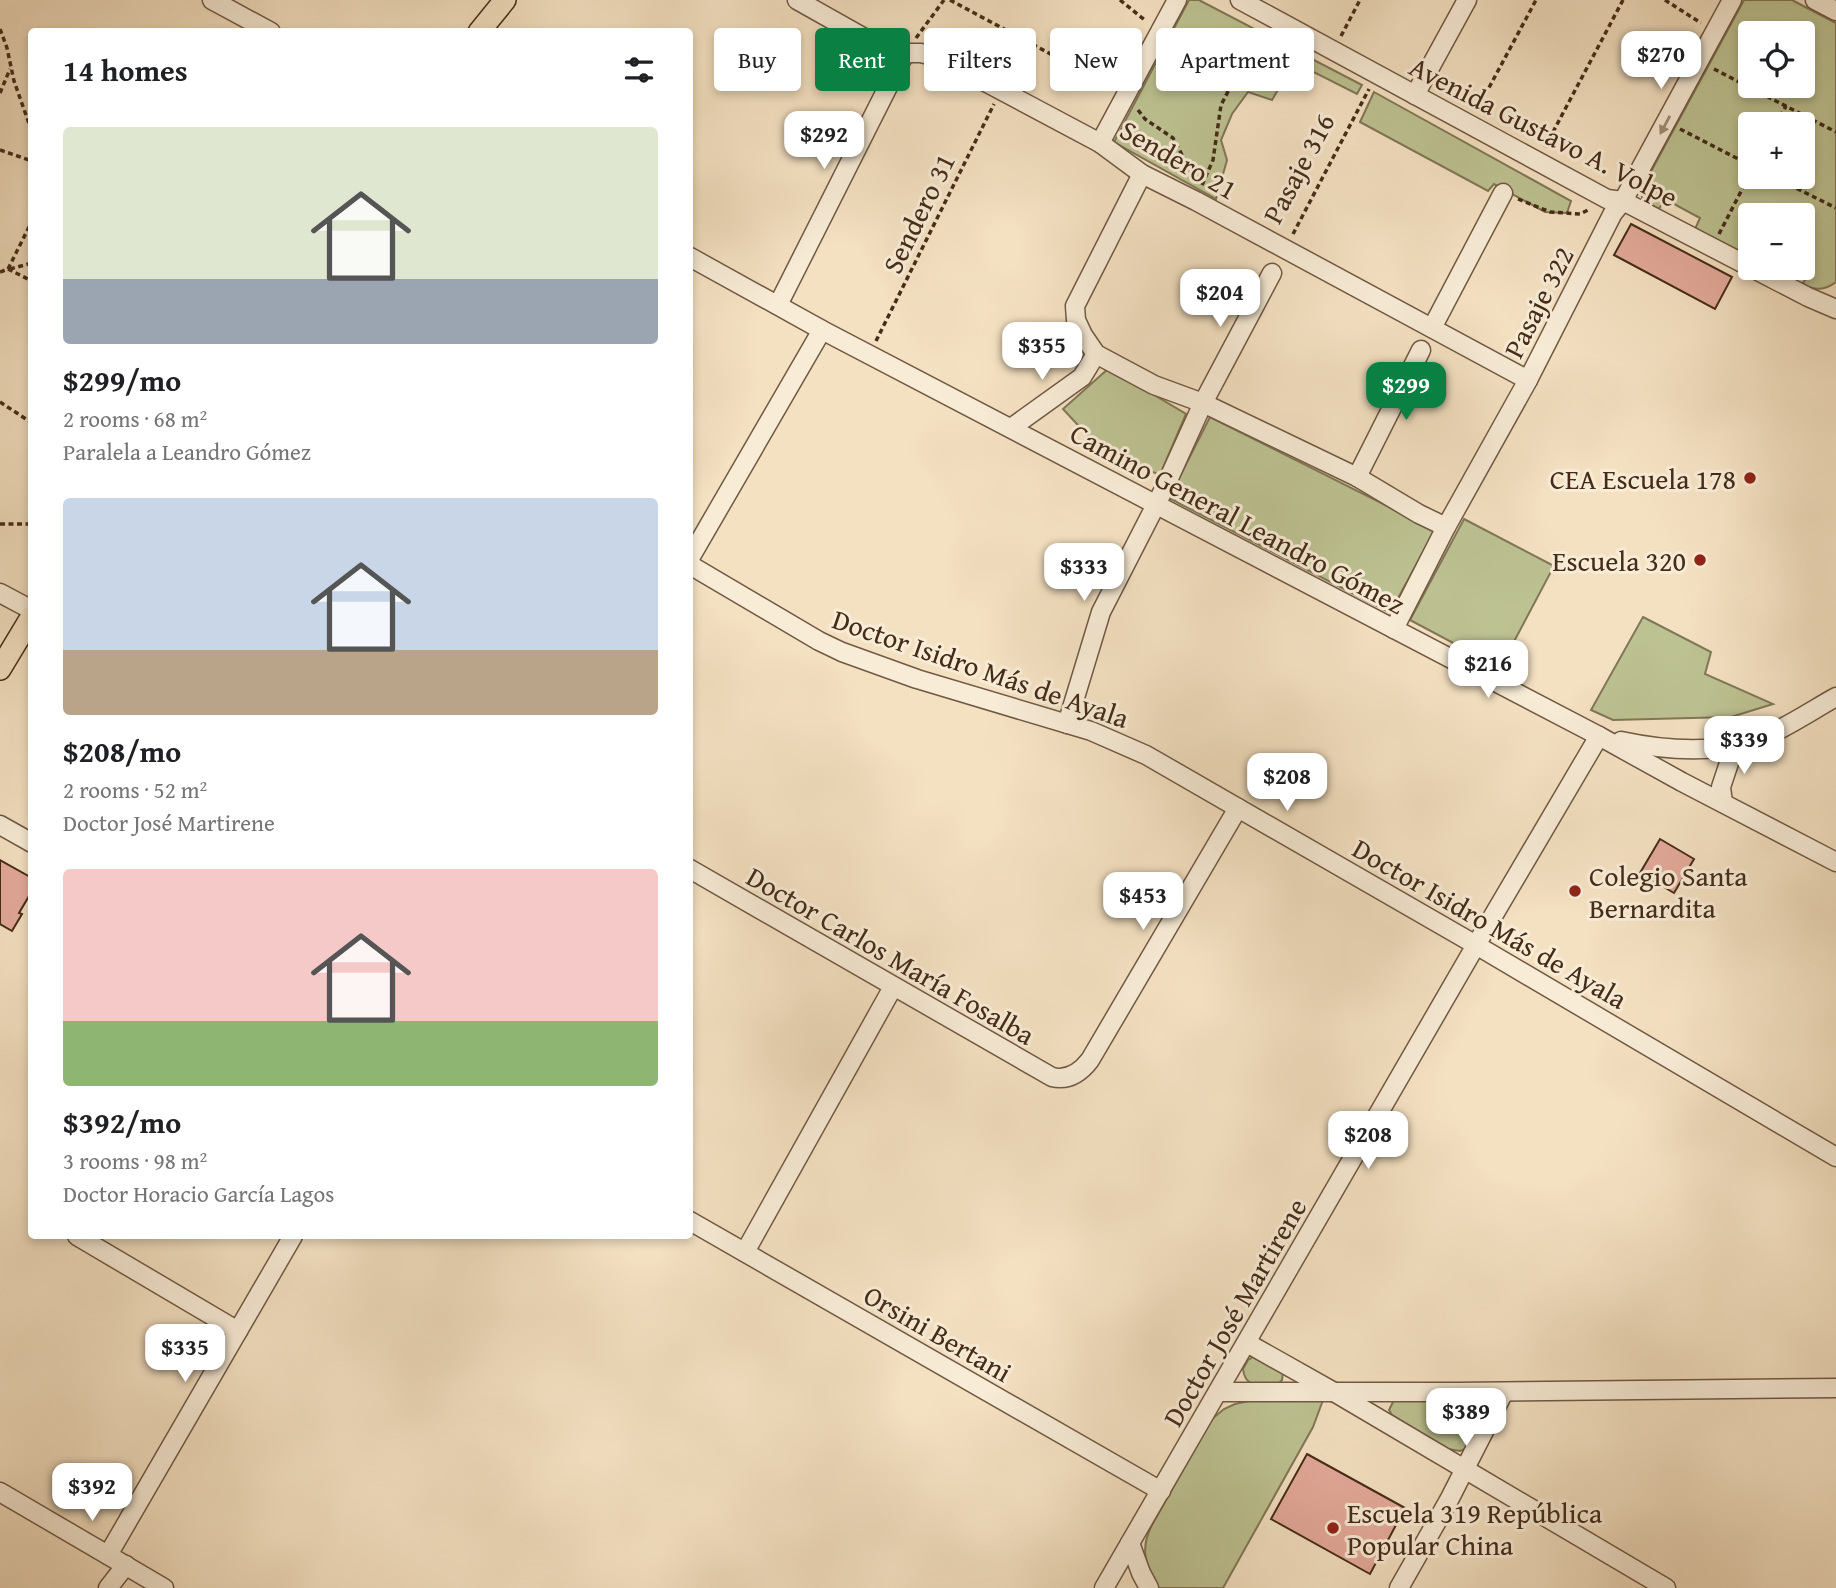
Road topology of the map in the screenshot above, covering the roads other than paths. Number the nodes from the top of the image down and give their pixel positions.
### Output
1 (212, 0) edge
2 (505, 0) edge
3 (797, 0) edge
4 (1177, 0) edge
5 (1240, 0) edge
6 (1467, 0) edge
7 (1732, 0) edge
8 (1815, 0) edge
9 (1836, 11) edge
10 (264, 28) edge
11 (482, 28) edge
12 (847, 28) edge
13 (910, 52) edge
14 (885, 91) edge
15 (1415, 95) junction
16 (1100, 143) junction
17 (1142, 174) junction
18 (1503, 193) road end
19 (1615, 200) junction
20 (693, 259) edge
21 (1738, 260) edge
22 (1272, 273) dead end
23 (1775, 280) edge
24 (778, 305) junction
25 (1836, 309) edge
26 (1432, 328) junction
27 (822, 330) junction
28 (1421, 350) dead end
29 (1096, 354) junction
30 (1528, 380) junction
31 (1203, 403) junction
32 (1011, 428) junction
33 (1357, 477) junction
34 (1156, 504) junction
35 (1446, 527) junction
36 (693, 553) edge
37 (693, 567) edge
38 (0, 593) edge
39 (28, 608) edge
40 (28, 623) edge
41 (1394, 629) junction
42 (0, 669) edge
43 (1836, 697) edge
44 (1067, 724) junction
45 (1599, 736) junction
46 (1735, 745) junction
47 (1723, 803) junction
48 (1238, 808) junction
49 (0, 825) edge
50 (28, 841) edge
51 (1836, 862) edge
52 (693, 871) edge
53 (1476, 945) junction
54 (892, 987) junction
55 (1836, 1157) edge
56 (693, 1222) edge
57 (82, 1239) edge
58 (291, 1239) edge
59 (745, 1252) junction
60 (238, 1331) junction
61 (1247, 1343) junction
62 (1836, 1388) edge
63 (1504, 1391) junction
64 (1218, 1392) junction
65 (1334, 1392) junction
66 (1465, 1470) junction
67 (1161, 1491) junction
68 (0, 1492) edge
69 (1130, 1544) junction
70 (108, 1555) junction
71 (125, 1565) junction
72 (108, 1588) edge
73 (164, 1588) edge
74 (1104, 1588) edge
75 (1149, 1588) edge
76 (1399, 1588) edge
77 (1666, 1588) edge

1 - 10 street
2 - 11 main road
3 - 12 street, Sendero 21
4 - 16 street
5 - 15 street, Avenida Gustavo A. Volpe
6 - 15 street
7 -> 19 street, Pasaje 322
8 - 9 street
13 - 16 street, Sendero 21
14 - 24 street
15 - 19 street, Avenida Gustavo A. Volpe
16 - 17 street, Sendero 21
17 - 26 street, Sendero 21
17 - 29 street
18 - 26 street
19 - 21 street, Avenida Gustavo A. Volpe
19 - 30 street, Pasaje 322
20 - 24 street, Camino General Leandro Gómez
22 - 31 street
23 - 25 street, Avenida Gustavo A. Volpe
24 - 27 street, Camino General Leandro Gómez
26 - 30 street, Sendero 21
27 - 32 street, Camino General Leandro Gómez
27 - 36 street
28 - 33 street
29 - 31 street
29 - 32 street
30 - 35 street, Pasaje 322
31 - 33 street
31 - 34 street
32 - 34 street, Camino General Leandro Gómez
33 - 35 street
34 - 41 street, Camino General Leandro Gómez
34 - 44 street
35 - 41 street, Pasaje 322
37 - 44 street, Doctor Isidro Más de Ayala
38 - 39 street
40 - 42 main road
41 - 45 street, Camino General Leandro Gómez
43 - 46 street
44 - 48 street, Doctor Isidro Más de Ayala
45 - 46 street
45 - 47 street, Camino General Leandro Gómez
45 - 53 street, Doctor José Martirene
46 - 47 street
47 - 51 street, Camino General Leandro Gómez
48 - 53 street, Doctor Isidro Más de Ayala
48 - 54 street, Doctor Carlos María Fosalba
49 - 50 street
52 - 54 street, Doctor Carlos María Fosalba
53 - 55 street, Doctor Isidro Más de Ayala
53 - 61 street, Doctor José Martirene
54 - 59 street
56 - 59 street, Orsini Bertani
57 - 60 street
58 - 60 street
59 - 67 street, Orsini Bertani
60 - 70 street
61 - 64 street, Doctor José Martirene
61 - 65 street
62 - 63 street
63 - 65 street
63 - 66 street
64 - 65 street
64 - 67 street, Doctor José Martirene
65 - 66 street
66 - 76 street
66 - 77 street
67 - 69 street, Doctor José Martirene
68 - 70 street
69 - 74 street, Doctor José Martirene
69 - 75 street
70 - 71 street
71 - 72 street
71 - 73 street

